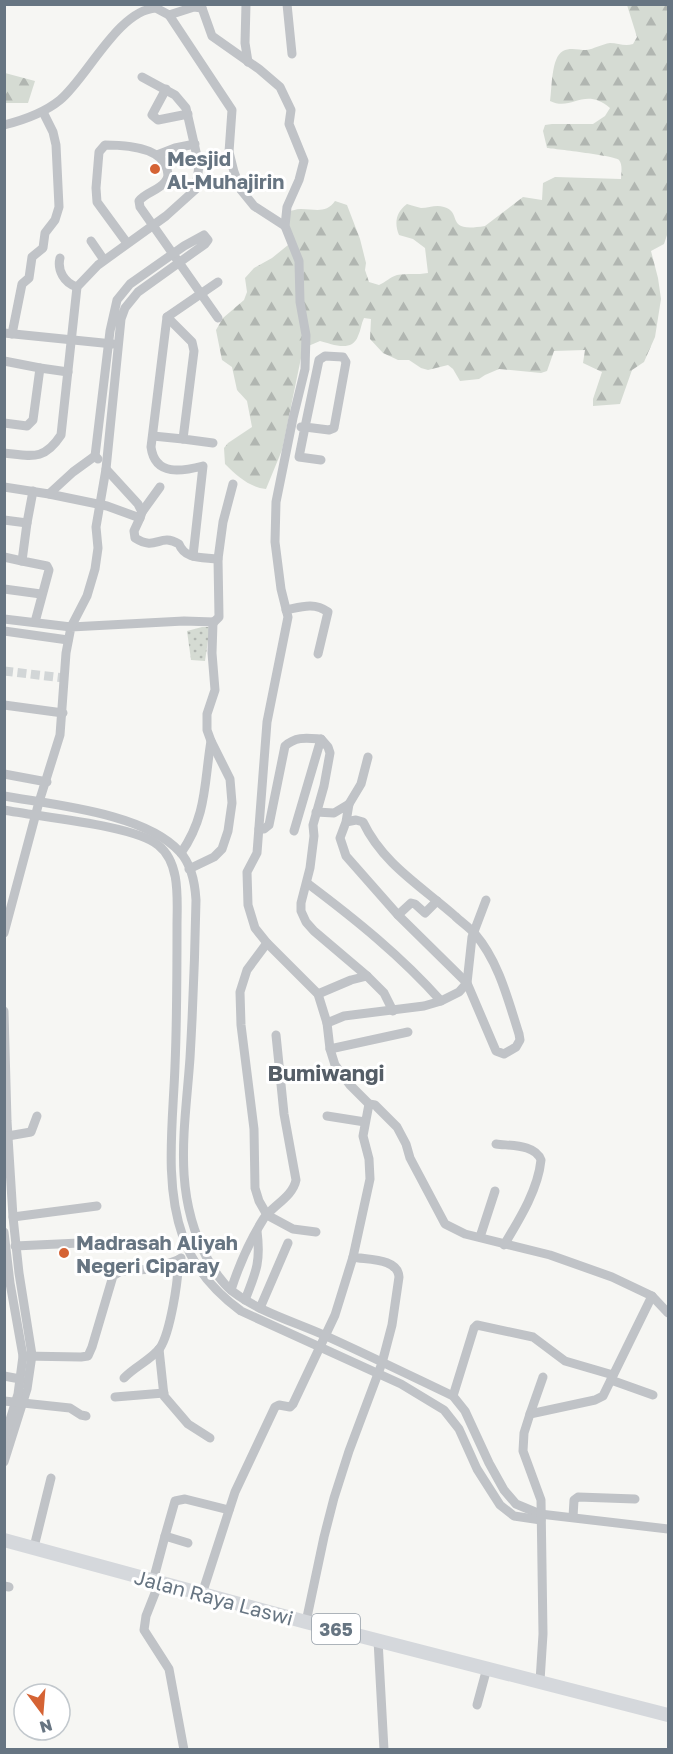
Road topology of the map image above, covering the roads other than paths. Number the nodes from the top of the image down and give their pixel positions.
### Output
1 (246, 4) edge
2 (287, 4) edge
3 (204, 6) edge
4 (169, 15) junction
5 (292, 54) dead end
6 (248, 62) junction
7 (142, 77) dead end
8 (166, 89) junction
9 (43, 112) junction
10 (188, 114) junction
11 (4, 125) edge
12 (195, 144) junction
13 (157, 155) junction
14 (153, 226) junction
15 (285, 226) junction
16 (91, 241) dead end
17 (127, 243) junction
18 (174, 254) junction
19 (60, 258) dead end
20 (104, 260) junction
21 (180, 263) junction
22 (218, 282) dead end
23 (76, 286) junction
24 (201, 294) junction
25 (167, 318) junction
26 (218, 318) dead end
27 (8, 334) edge
28 (70, 340) junction
29 (114, 345) junction
30 (4, 361) edge
31 (40, 368) junction
32 (68, 372) junction
33 (4, 423) edge
34 (293, 425) junction
35 (305, 427) junction
36 (153, 436) junction
37 (183, 439) junction
38 (213, 443) dead end
39 (4, 453) edge
40 (95, 456) junction
41 (321, 460) dead end
42 (106, 468) junction
43 (233, 484) dead end
44 (4, 487) edge
45 (160, 487) dead end
46 (33, 491) junction
47 (49, 494) junction
48 (100, 506) junction
49 (141, 515) junction
50 (4, 520) edge
51 (27, 523) junction
52 (193, 556) junction
53 (4, 557) edge
54 (218, 558) junction
55 (22, 561) junction
56 (4, 589) edge
57 (41, 594) junction
58 (286, 610) junction
59 (4, 619) edge
60 (39, 622) junction
61 (213, 622) junction
62 (71, 627) junction
63 (4, 631) edge
64 (51, 636) junction
65 (68, 640) junction
66 (318, 654) dead end
67 (4, 705) edge
68 (63, 713) junction
69 (321, 739) junction
70 (210, 741) junction
71 (368, 758) dead end
72 (4, 774) edge
73 (47, 782) junction
74 (4, 796) edge
75 (349, 804) junction
76 (37, 809) junction
77 (4, 810) edge
78 (316, 812) junction
79 (346, 822) junction
80 (259, 829) junction
81 (294, 831) dead end
82 (181, 853) junction
83 (189, 869) junction
84 (307, 883) junction
85 (486, 900) dead end
86 (437, 901) junction
87 (398, 915) junction
88 (473, 932) junction
89 (4, 933) edge
90 (267, 943) junction
91 (177, 947) junction
92 (194, 949) junction
93 (185, 970) junction
94 (367, 975) junction
95 (467, 983) junction
96 (318, 994) junction
97 (441, 1001) junction
98 (4, 1011) edge
99 (393, 1011) junction
100 (327, 1023) junction
101 (408, 1032) dead end
102 (276, 1035) dead end
103 (5, 1045) edge
104 (330, 1049) junction
105 (182, 1058) junction
106 (5, 1100) edge
107 (369, 1104) junction
108 (37, 1116) dead end
109 (327, 1116) dead end
110 (365, 1122) junction
111 (172, 1129) junction
112 (184, 1129) junction
113 (8, 1136) junction
114 (496, 1144) dead end
115 (178, 1171) junction
116 (495, 1191) dead end
117 (97, 1206) dead end
118 (267, 1215) junction
119 (13, 1217) junction
120 (257, 1231) junction
121 (4, 1232) edge
122 (316, 1232) dead end
123 (480, 1237) junction
124 (101, 1242) dead end
125 (288, 1243) dead end
126 (504, 1245) junction
127 (196, 1252) junction
128 (11, 1255) edge
129 (353, 1257) junction
130 (178, 1260) junction
131 (231, 1290) junction
132 (652, 1296) junction
133 (246, 1300) junction
134 (260, 1308) junction
135 (669, 1313) edge
136 (322, 1341) junction
137 (159, 1349) junction
138 (28, 1356) junction
139 (381, 1368) junction
140 (4, 1376) edge
141 (543, 1377) dead end
142 (124, 1378) dead end
143 (612, 1378) junction
144 (20, 1379) junction
145 (164, 1393) junction
146 (653, 1395) dead end
147 (453, 1396) junction
148 (115, 1397) dead end
149 (4, 1401) edge
150 (19, 1402) junction
151 (530, 1414) junction
152 (86, 1416) dead end
153 (210, 1438) dead end
154 (4, 1439) edge
155 (4, 1462) edge
156 (51, 1478) dead end
157 (635, 1499) dead end
158 (229, 1510) junction
159 (541, 1517) junction
160 (573, 1517) junction
161 (669, 1529) edge
162 (165, 1536) junction
163 (4, 1540) edge
164 (188, 1543) dead end
165 (34, 1547) junction
166 (156, 1582) junction
167 (202, 1594) junction
168 (306, 1622) junction
169 (378, 1640) junction
170 (487, 1668) junction
171 (540, 1681) junction
172 (477, 1705) dead end
173 (669, 1715) edge
174 (184, 1749) edge
175 (384, 1749) edge

1 - 6 street
2 - 5 street
3 - 4 street
3 - 6 street
4 - 9 street
4 - 15 street
6 - 15 street
7 - 8 street
8 - 10 street
8 - 10 street
9 - 11 street
9 - 27 street
10 - 12 street
12 - 13 street
12 - 14 street
13 - 14 street
13 - 17 street
14 - 17 street
14 - 18 street
15 - 34 street
16 - 20 street
17 - 20 street
18 - 21 street
18 - 21 street
18 - 29 street
19 - 23 street
20 - 23 street
21 - 24 street
21 - 29 street
22 - 24 street
23 - 28 street
24 - 25 street
24 - 26 street
25 - 36 street
25 - 37 street
27 - 28 street
28 - 29 street
28 - 32 street
29 - 40 street
29 - 42 street
30 - 31 street
31 - 32 street
31 - 33 street
32 - 39 street
34 - 35 street
34 - 58 street
35 - 35 street
35 - 41 street
36 - 37 street
36 - 52 street
37 - 38 street
40 - 42 street
40 - 47 street
42 - 48 street
42 - 49 street
43 - 54 street
44 - 46 street
45 - 49 street
46 - 47 street
46 - 51 street
47 - 48 street
48 - 49 street
48 - 62 street
49 - 52 street
50 - 51 street
51 - 55 street
52 - 54 street
53 - 55 street
54 - 61 street
55 - 57 street
56 - 57 street
57 - 60 street
58 - 66 street
58 - 80 street
59 - 60 street
60 - 62 street
60 - 64 street
61 - 62 street
61 - 70 street
62 - 65 street
63 - 64 street
64 - 65 street
65 - 68 street
67 - 68 street
68 - 73 street
69 - 78 street
69 - 80 street
69 - 81 street
70 - 82 street
70 - 83 street
71 - 75 street
72 - 73 street
73 - 76 street
74 - 76 street
75 - 78 street
75 - 79 street
76 - 77 street
76 - 82 street
76 - 89 street
76 - 91 street
78 - 84 street
79 - 86 street
79 - 87 street
80 - 90 street
82 - 83 street
83 - 92 street
84 - 94 street
84 - 97 street
85 - 88 street
86 - 87 street
86 - 88 street
87 - 95 street
88 - 95 street
88 - 95 street
90 - 96 street
90 - 118 street
91 - 92 street
91 - 93 street
92 - 93 street
93 - 105 street
93 - 105 street
94 - 96 street
94 - 99 street
95 - 97 street
96 - 100 street
97 - 99 street
98 - 103 street
99 - 100 street
100 - 104 street
101 - 104 street
102 - 118 street
103 - 106 street
104 - 107 street
105 - 111 street
105 - 112 street
106 - 113 street
107 - 110 street
107 - 123 street
108 - 113 street
109 - 110 street
110 - 129 street
111 - 112 street
111 - 115 street
112 - 115 street
113 - 119 street
114 - 126 street
115 - 127 street
116 - 123 street
117 - 119 street
118 - 120 street
118 - 122 street
119 - 128 street
120 - 131 street
120 - 133 street
121 - 128 street
123 - 126 street
124 - 128 street
125 - 134 street
126 - 132 street
127 - 130 street
127 - 131 street
127 - 136 street
128 - 138 street
129 - 136 street
129 - 139 street
130 - 137 street
130 - 138 street
131 - 133 street
132 - 135 street
132 - 143 street
133 - 134 street
134 - 136 street
136 - 139 street
136 - 158 street
137 - 142 street
137 - 145 street
138 - 144 street
138 - 150 street
139 - 147 street
139 - 159 street
139 - 168 street
140 - 144 street
141 - 151 street
143 - 146 street
143 - 147 street
143 - 151 street
144 - 150 street
145 - 148 street
145 - 153 street
147 - 159 street
149 - 150 street
150 - 152 street
150 - 154 street
150 - 155 street
151 - 159 street
156 - 165 street
157 - 160 street
158 - 162 street
158 - 167 street
159 - 160 street
159 - 171 street
160 - 161 street
162 - 164 street
162 - 166 street
163 - 165 main road, Jalan Raya Laswi / 365
165 - 166 main road, Jalan Raya Laswi / 365
166 - 167 main road, Jalan Raya Laswi / 365
166 - 174 street
167 - 168 main road, Jalan Raya Laswi / 365
168 - 169 main road, Jalan Raya Laswi / 365
169 - 170 main road, Jalan Raya Laswi / 365
169 - 175 street
170 - 171 main road, Jalan Raya Laswi / 365
170 - 172 street
171 - 173 main road, Jalan Raya Laswi / 365

